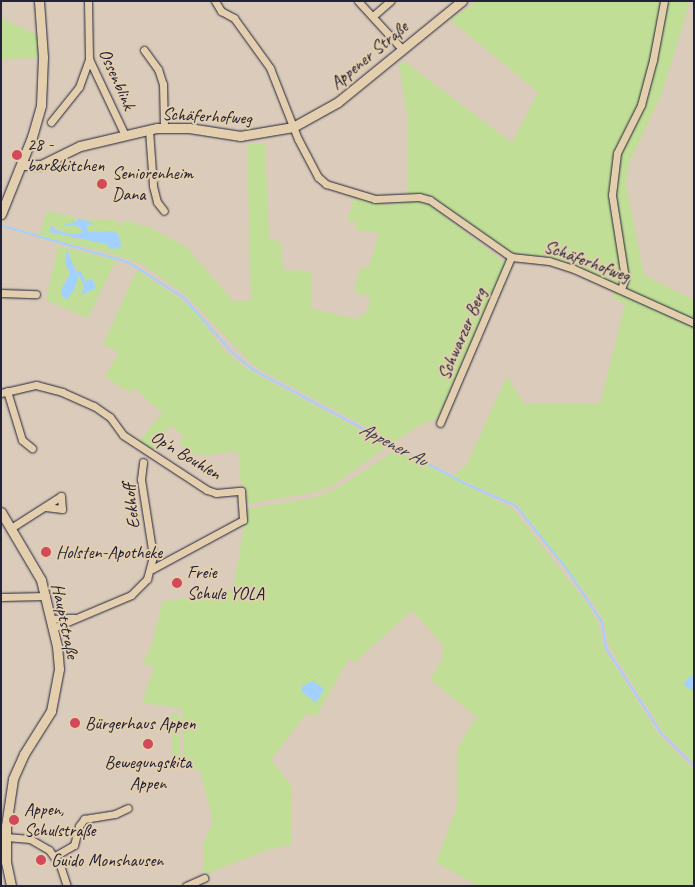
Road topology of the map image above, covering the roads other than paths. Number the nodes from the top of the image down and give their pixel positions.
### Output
1 (39, 1) edge
2 (214, 1) edge
3 (358, 1) edge
4 (390, 1) edge
5 (462, 1) edge
6 (664, 1) edge
7 (90, 2) edge
8 (373, 16) junction
9 (402, 49) junction
10 (144, 50) dead end
11 (89, 59) junction
12 (51, 122) dead end
13 (164, 128) junction
14 (294, 128) junction
15 (149, 130) junction
16 (125, 135) junction
17 (23, 161) junction
18 (4, 197) edge
19 (164, 211) dead end
20 (1, 214) edge
21 (511, 257) junction
22 (621, 289) junction
23 (1, 293) edge
24 (36, 294) dead end
25 (694, 323) edge
26 (4, 392) edge
27 (440, 424) dead end
28 (32, 448) dead end
29 (143, 462) dead end
30 (45, 507) dead end
31 (1, 512) edge
32 (11, 528) junction
33 (152, 569) junction
34 (46, 596) junction
35 (1, 597) edge
36 (52, 623) junction
37 (5, 800) edge
38 (128, 808) dead end
39 (4, 826) edge
40 (6, 837) junction
41 (55, 856) junction
42 (204, 878) dead end
43 (11, 886) edge
44 (67, 886) edge
45 (186, 886) edge

1 - 17 main road
2 - 14 street
3 - 8 street
4 - 8 street
5 - 9 main road, Appener Straße
6 - 22 street
7 - 11 street, Ossenblink
8 - 9 street
9 - 14 main road, Appener Straße
10 - 13 street
11 - 12 street
11 - 16 street, Ossenblink
13 - 14 main road, Schäferhofweg
13 - 15 main road, Schäferhofweg
14 - 21 street, Schäferhofweg
15 - 16 main road, Schäferhofweg
15 - 19 street
16 - 17 main road, Schäferhofweg
17 - 18 main road
18 - 20 main road
21 - 22 street, Schäferhofweg
21 - 27 street, Schwarzer Berg
22 - 25 street, Schäferhofweg
23 - 24 street
26 - 28 street
26 - 33 street, Op'n Bouhlen
29 - 33 street, Eekhoff
30 - 32 street
31 - 32 main road, Hauptstraße
32 - 34 main road, Hauptstraße
33 - 36 street
34 - 35 street
34 - 36 main road, Hauptstraße
36 - 37 main road, Hauptstraße
37 - 39 main road, Hauptstraße
38 - 41 street
39 - 40 main road, Hauptstraße
40 - 41 street
40 - 43 main road, Hauptstraße
41 - 44 street
42 - 45 street

